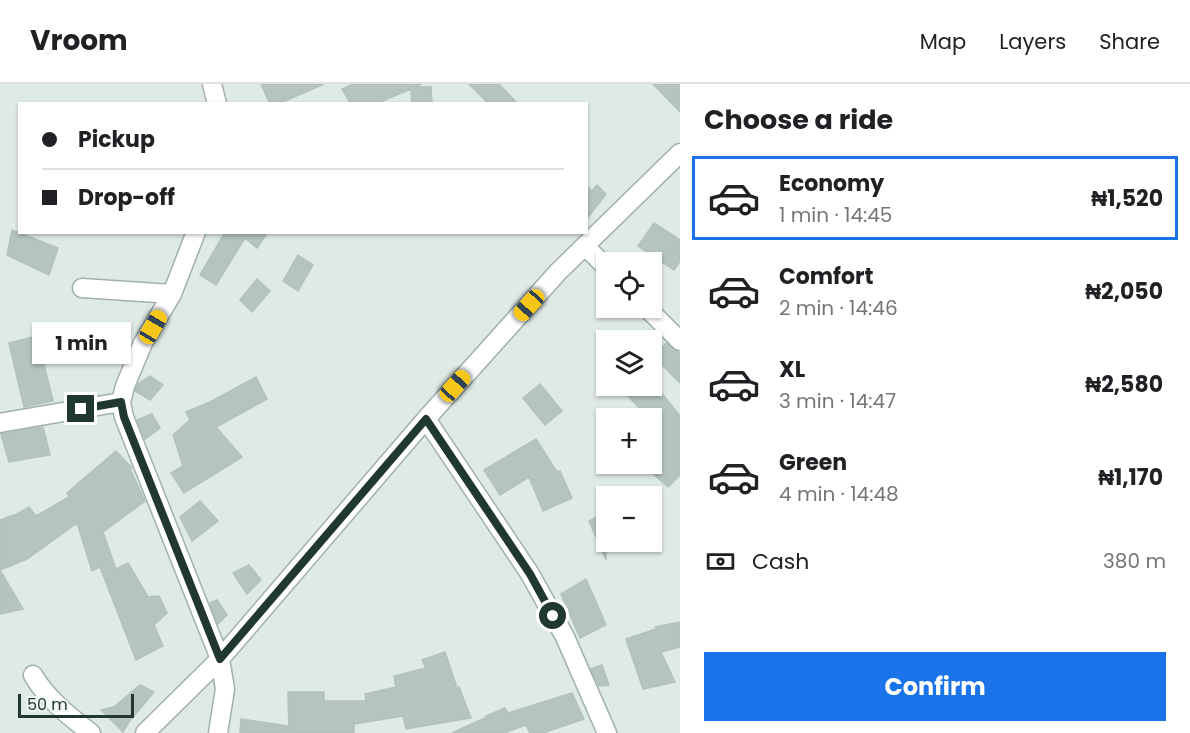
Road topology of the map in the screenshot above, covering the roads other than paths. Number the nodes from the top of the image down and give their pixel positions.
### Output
1 (212, 84) edge
2 (216, 102) edge
3 (680, 153) edge
4 (195, 234) edge
5 (585, 246) junction
6 (596, 257) edge
7 (81, 288) dead end
8 (172, 294) junction
9 (657, 318) edge
10 (680, 341) edge
11 (121, 402) junction
12 (426, 419) junction
13 (0, 423) edge
14 (220, 659) junction
15 (33, 675) dead end
16 (91, 733) edge
17 (146, 733) edge
18 (218, 733) edge
19 (607, 733) edge

1 - 2 street
3 - 5 street
4 - 8 street
5 - 6 street
5 - 12 street
7 - 8 street
8 - 11 street
9 - 10 street
11 - 13 street
11 - 14 street
12 - 14 street
12 - 19 street
14 - 17 street
14 - 18 street
15 - 16 street

